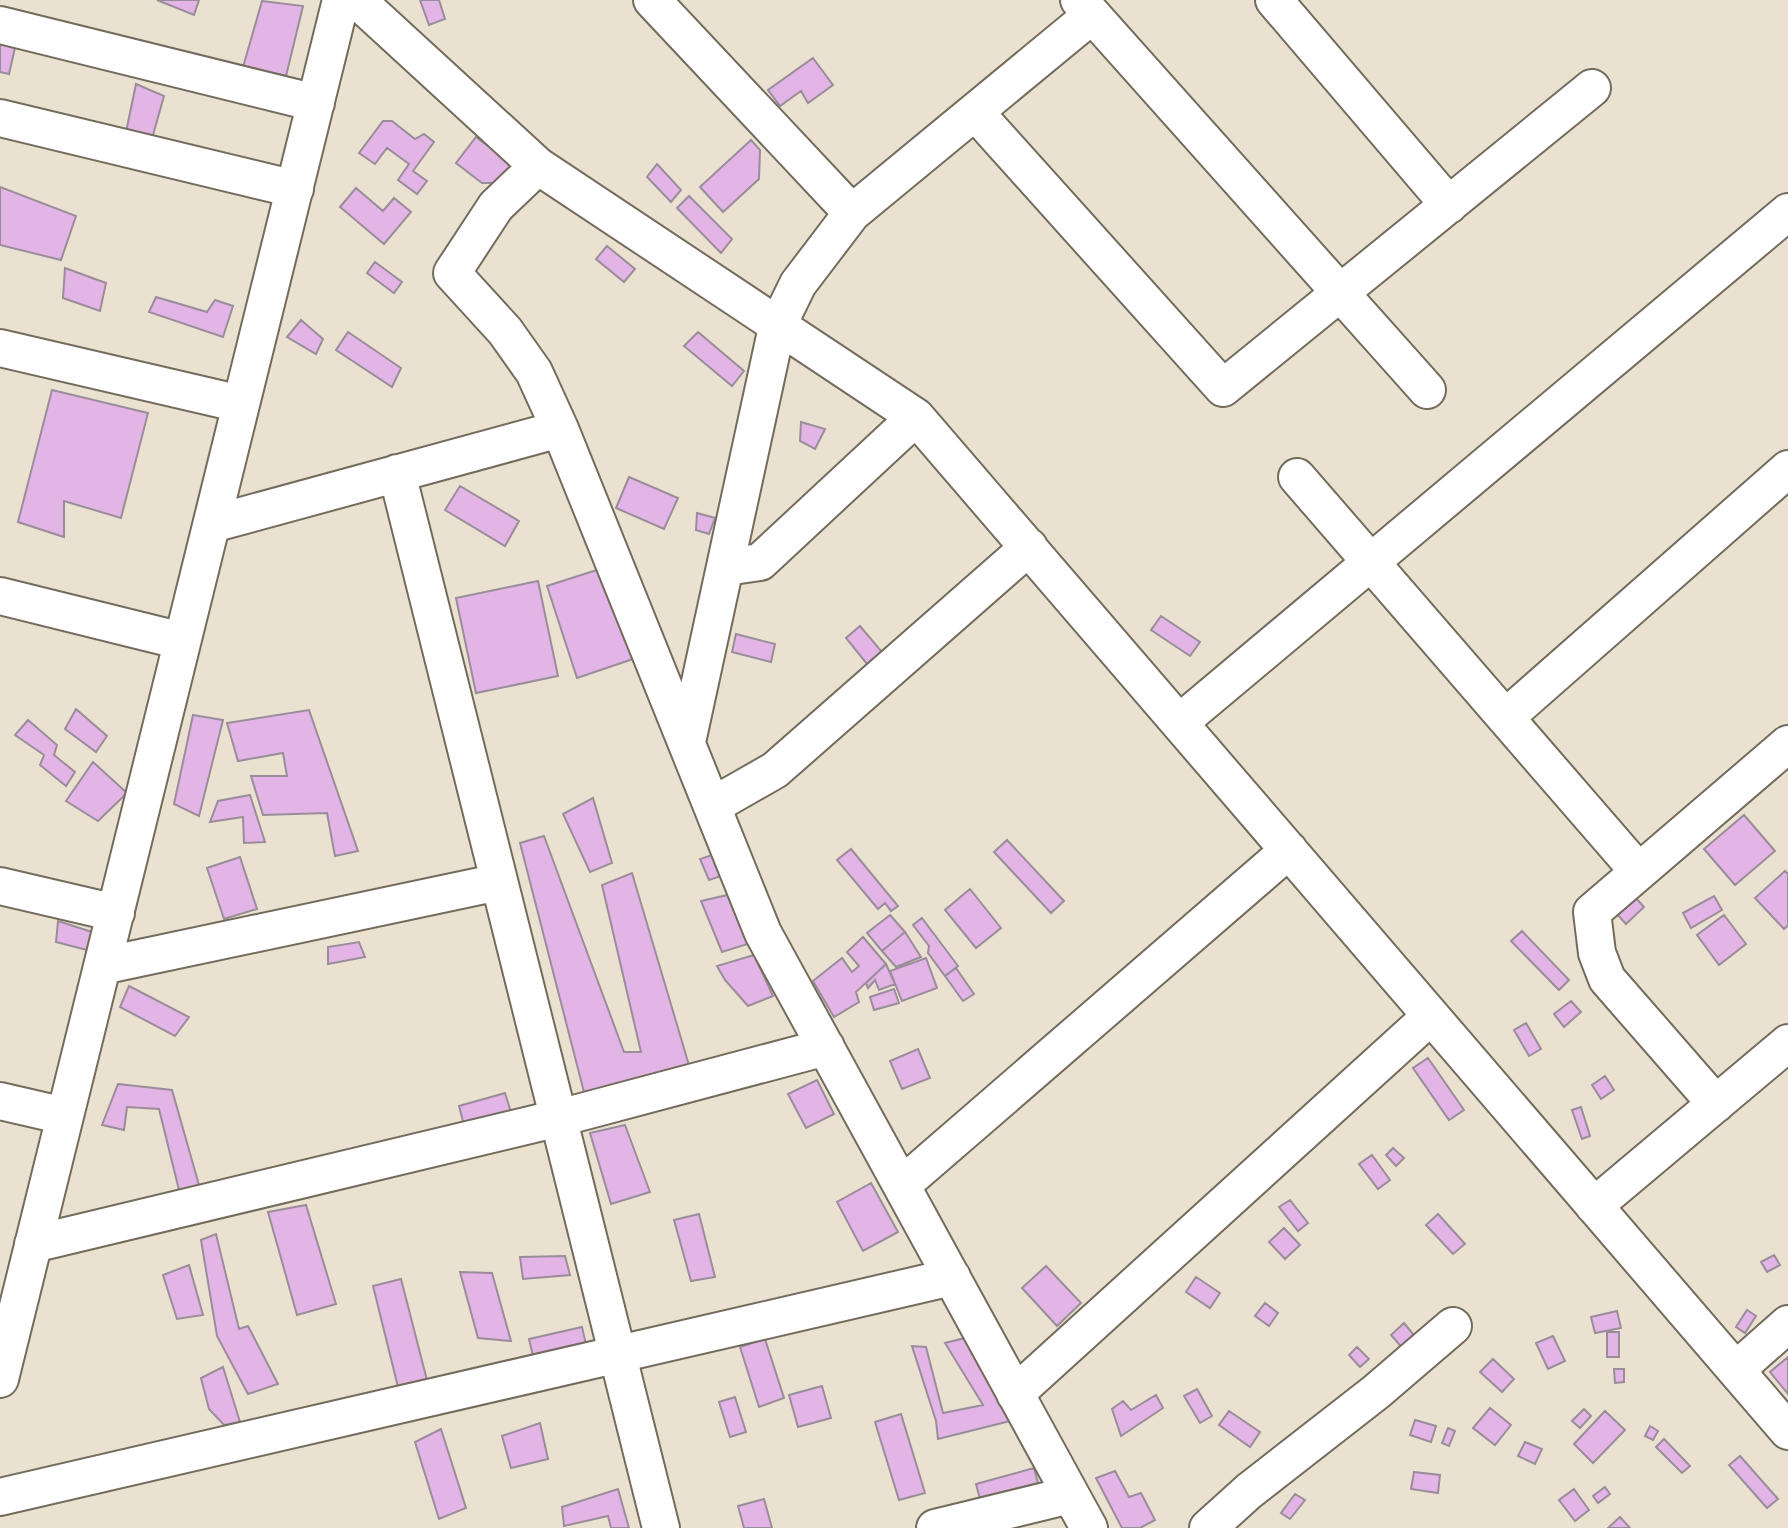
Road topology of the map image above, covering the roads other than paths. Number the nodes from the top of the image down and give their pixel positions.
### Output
1 (341, 0) edge
2 (357, 0) edge
3 (652, 0) edge
4 (1274, 0) edge
5 (1086, 8) edge
6 (0, 25) edge
7 (1592, 88) dead end
8 (316, 103) junction
9 (975, 112) junction
10 (0, 118) edge
11 (538, 166) junction
12 (295, 189) junction
13 (1449, 205) junction
14 (1788, 212) edge
15 (852, 213) junction
16 (1340, 293) junction
17 (777, 327) junction
18 (0, 348) edge
19 (1427, 390) dead end
20 (241, 404) junction
21 (916, 417) junction
22 (560, 429) junction
23 (1788, 469) edge
24 (397, 473) junction
25 (1297, 477) dead end
26 (212, 524) junction
27 (1029, 547) junction
28 (1371, 562) junction
29 (726, 567) junction
30 (0, 596) edge
31 (182, 641) junction
32 (1506, 717) junction
33 (1179, 723) junction
34 (687, 742) junction
35 (1788, 744) edge
36 (712, 806) junction
37 (1289, 850) junction
38 (1639, 872) junction
39 (499, 882) junction
40 (0, 886) edge
41 (116, 913) junction
42 (102, 966) junction
43 (1431, 1016) junction
44 (1788, 1043) edge
45 (826, 1047) junction
46 (0, 1101) edge
47 (1716, 1104) junction
48 (65, 1116) junction
49 (559, 1118) junction
50 (902, 1185) junction
51 (1594, 1206) junction
52 (33, 1244) junction
53 (952, 1277) junction
54 (1788, 1324) edge
55 (6, 1325) edge
56 (1453, 1326) dead end
57 (618, 1355) junction
58 (1736, 1370) junction
59 (0, 1379) edge
60 (1015, 1394) junction
61 (1788, 1431) edge
62 (1070, 1495) junction
63 (0, 1497) edge
64 (661, 1528) edge
65 (935, 1528) edge
66 (1089, 1528) edge
67 (1208, 1528) edge

1 - 8 street
2 - 11 street
3 - 15 street
4 - 13 street
5 - 9 street
5 - 16 street
6 - 8 street
7 - 13 street
8 - 12 street
9 - 15 street
9 - 16 street
10 - 12 street
11 - 17 street
11 - 22 street
12 - 20 street
13 - 16 street
14 - 28 street
15 - 17 street
16 - 19 street
17 - 21 street
17 - 29 street
18 - 20 street
20 - 26 street
21 - 27 street
21 - 29 street
22 - 24 street
22 - 34 street
23 - 32 street
24 - 26 street
24 - 39 street
25 - 28 street
26 - 31 street
27 - 33 street
27 - 36 street
28 - 32 street
28 - 33 street
29 - 34 street
30 - 31 street
31 - 41 street
32 - 38 street
33 - 37 street
34 - 36 street
35 - 38 street
36 - 45 street
37 - 43 street
37 - 50 street
38 - 47 street
39 - 42 street
39 - 49 street
40 - 41 street
41 - 42 street
42 - 48 street
43 - 51 street
43 - 60 street
44 - 47 street
45 - 49 street
45 - 50 street
46 - 48 street
47 - 51 street
48 - 52 street
49 - 52 street
49 - 57 street
50 - 53 street
51 - 58 street
52 - 55 street
53 - 57 street
53 - 60 street
54 - 58 street
55 - 59 street
56 - 67 street
57 - 63 street
57 - 64 street
58 - 61 street
60 - 62 street
62 - 65 street
62 - 66 street

